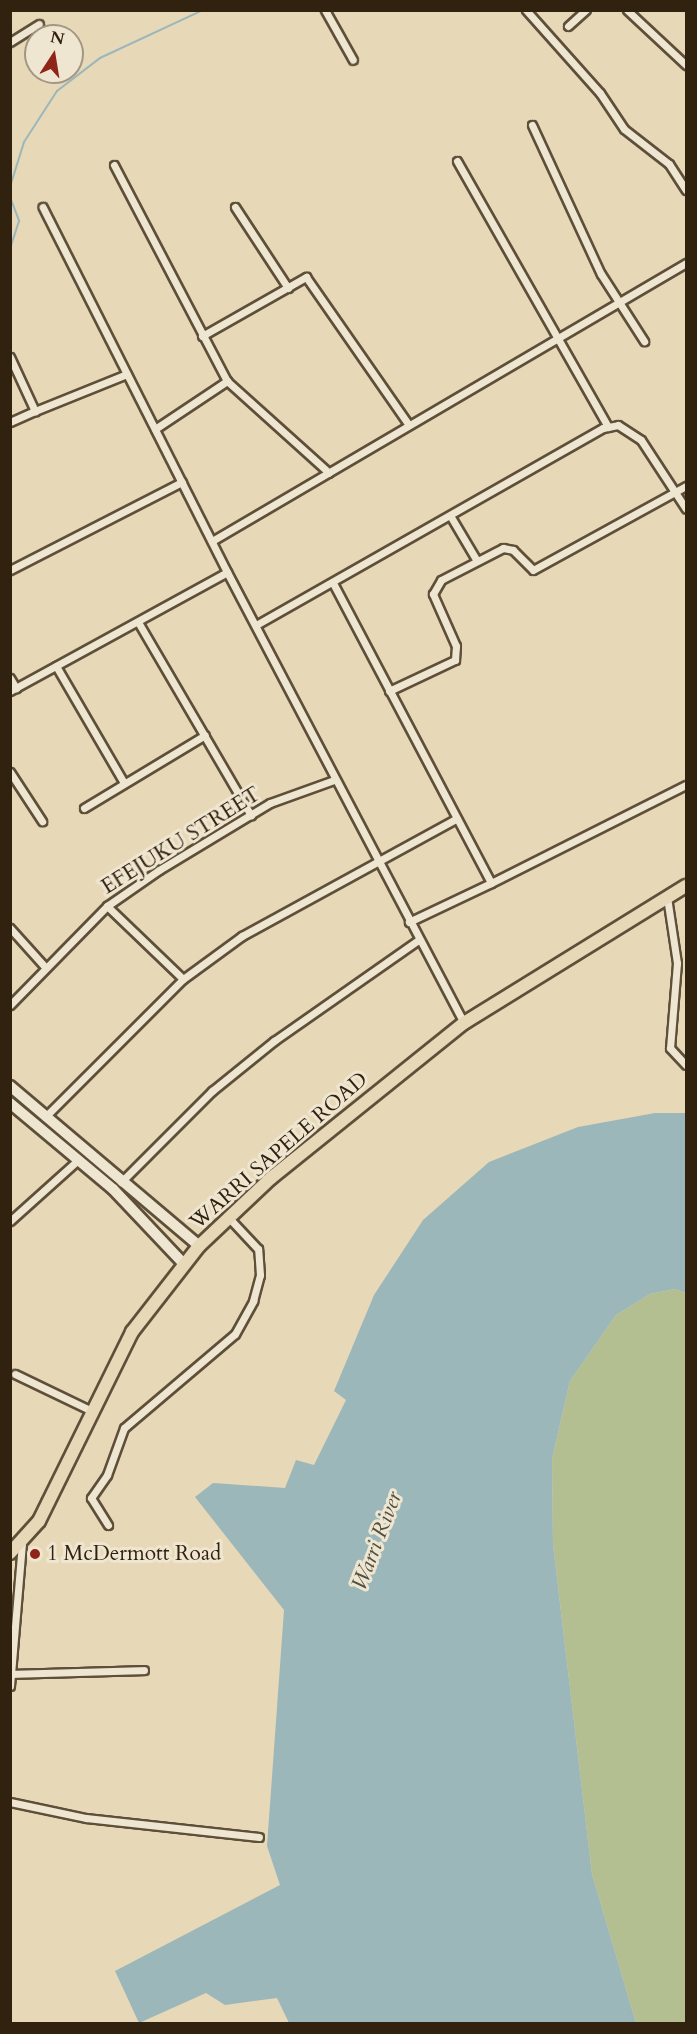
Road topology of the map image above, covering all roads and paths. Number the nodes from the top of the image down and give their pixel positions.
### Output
1 (325, 10) edge
2 (526, 10) edge
3 (586, 10) edge
4 (627, 10) edge
5 (568, 26) dead end
6 (24, 33) edge
7 (10, 42) edge
8 (353, 60) dead end
9 (687, 65) edge
10 (532, 125) dead end
11 (457, 161) dead end
12 (114, 165) dead end
13 (687, 190) edge
14 (43, 207) dead end
15 (235, 207) dead end
16 (687, 263) edge
17 (288, 288) junction
18 (616, 300) junction
19 (558, 335) junction
20 (202, 336) junction
21 (644, 341) dead end
22 (10, 357) edge
23 (127, 375) junction
24 (227, 381) junction
25 (36, 411) junction
26 (10, 422) edge
27 (410, 425) junction
28 (608, 427) junction
29 (155, 429) junction
30 (329, 473) junction
31 (182, 482) junction
32 (687, 486) edge
33 (677, 494) junction
34 (687, 509) edge
35 (451, 517) junction
36 (212, 541) junction
37 (477, 561) junction
38 (10, 570) edge
39 (227, 572) junction
40 (333, 583) junction
41 (138, 621) junction
42 (255, 625) junction
43 (56, 666) junction
44 (10, 678) edge
45 (13, 689) edge
46 (389, 691) junction
47 (205, 735) junction
48 (10, 772) edge
49 (334, 780) junction
50 (123, 781) junction
51 (687, 785) edge
52 (84, 808) dead end
53 (250, 815) junction
54 (456, 819) junction
55 (42, 821) dead end
56 (377, 862) junction
57 (491, 883) junction
58 (687, 886) edge
59 (667, 895) junction
60 (107, 906) junction
61 (409, 922) junction
62 (10, 928) edge
63 (418, 940) junction
64 (45, 967) junction
65 (183, 979) junction
66 (10, 1005) edge
67 (464, 1023) junction
68 (687, 1065) edge
69 (10, 1086) edge
70 (10, 1102) edge
71 (45, 1117) junction
72 (78, 1160) junction
73 (120, 1183) junction
74 (230, 1219) junction
75 (10, 1221) edge
76 (199, 1246) junction
77 (184, 1264) junction
78 (15, 1374) dead end
79 (92, 1411) junction
80 (108, 1525) dead end
81 (22, 1544) junction
82 (10, 1553) edge
83 (144, 1670) dead end
84 (12, 1674) edge
85 (10, 1686) edge
86 (10, 1802) edge
87 (259, 1837) dead end

1 - 8 street
2 - 13 street
3 - 5 street
4 - 9 street
6 - 7 street
10 - 18 street
11 - 19 street
12 - 20 street
14 - 23 street
15 - 17 street
16 - 18 street
17 - 20 street
17 - 27 street
18 - 19 street
18 - 21 street
19 - 27 street
19 - 28 street
20 - 24 street
22 - 25 street
23 - 25 street
23 - 29 street
24 - 29 street
24 - 30 street
25 - 26 street
27 - 30 street
28 - 33 street
28 - 35 street
29 - 31 street
30 - 36 street
31 - 36 street
31 - 38 street
32 - 33 street
33 - 34 street
33 - 37 street
35 - 37 street
35 - 40 street
36 - 39 street
37 - 46 street
39 - 41 street
39 - 42 street
40 - 42 street
40 - 46 street
41 - 43 street
41 - 47 street
42 - 49 street
43 - 45 street
43 - 50 street
44 - 45 street
46 - 54 street
47 - 50 street
47 - 53 street
48 - 55 street
49 - 53 street, EFEJUKU STREET
49 - 56 street
50 - 52 street
51 - 57 street
53 - 60 street, EFEJUKU STREET
54 - 56 street
54 - 57 street
56 - 61 street
56 - 65 street
57 - 61 street
58 - 59 highway, WARRI SAPELE ROAD
59 - 67 highway, WARRI SAPELE ROAD
59 - 68 street
60 - 64 street, EFEJUKU STREET
60 - 65 street
61 - 63 street
62 - 64 street
63 - 67 street
63 - 73 street
64 - 66 street, EFEJUKU STREET
65 - 71 street
67 - 74 highway, WARRI SAPELE ROAD
69 - 71 main road
70 - 72 main road
71 - 73 main road
72 - 75 street
72 - 77 main road
73 - 76 main road
74 - 76 highway, WARRI SAPELE ROAD
74 - 80 street
76 - 77 highway, WARRI SAPELE ROAD
77 - 79 highway, WARRI SAPELE ROAD
78 - 79 street
79 - 81 highway, WARRI SAPELE ROAD
81 - 82 highway, WARRI SAPELE ROAD
81 - 84 street
83 - 84 street
84 - 85 street
86 - 87 street

